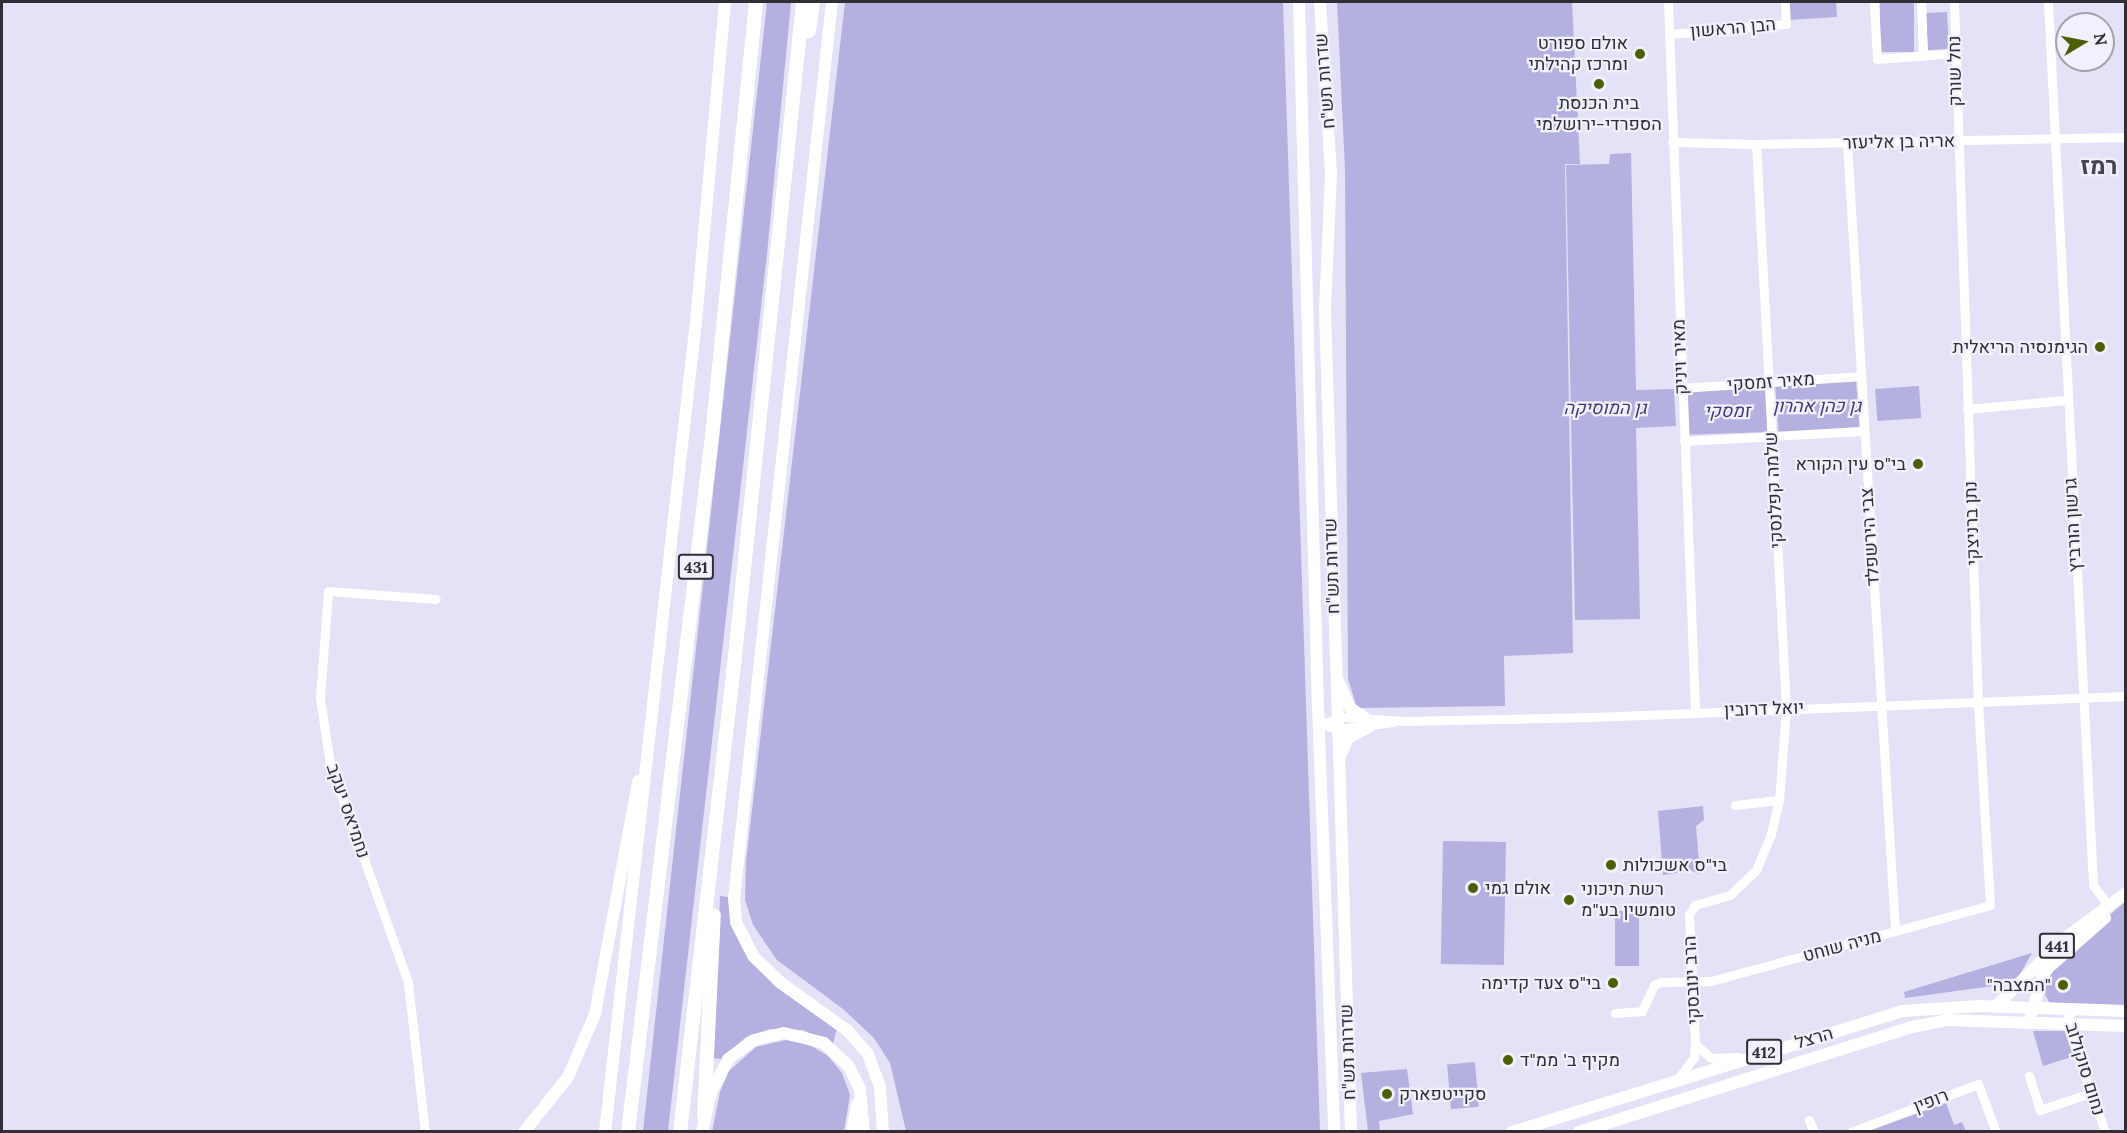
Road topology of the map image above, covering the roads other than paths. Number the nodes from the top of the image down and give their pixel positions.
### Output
1 (725, 2) edge
2 (747, 2) edge
3 (756, 2) edge
4 (803, 2) edge
5 (813, 2) edge
6 (832, 2) edge
7 (1299, 2) edge
8 (1320, 2) edge
9 (1668, 2) edge
10 (1874, 2) edge
11 (1921, 2) edge
12 (2048, 2) edge
13 (1954, 5) edge
14 (1785, 6) edge
15 (1669, 34) junction
16 (1955, 53) junction
17 (1923, 56) junction
18 (2126, 137) edge
19 (2054, 139) junction
20 (1957, 141) junction
21 (1672, 142) junction
22 (1847, 143) junction
23 (1756, 144) junction
24 (740, 162) junction
25 (780, 238) junction
26 (1860, 376) junction
27 (1768, 381) junction
28 (1682, 388) junction
29 (2066, 400) junction
30 (1967, 409) junction
31 (1863, 431) junction
32 (1771, 436) junction
33 (1684, 441) junction
34 (436, 599) dead end
35 (663, 628) junction
36 (1335, 675) junction
37 (2126, 696) edge
38 (2082, 699) junction
39 (1978, 704) junction
40 (1883, 706) junction
41 (1786, 708) junction
42 (1695, 712) junction
43 (1366, 722) junction
44 (1337, 723) junction
45 (1319, 724) junction
46 (1338, 767) junction
47 (1779, 800) junction
48 (1734, 805) dead end
49 (717, 814) junction
50 (2126, 893) edge
51 (2126, 902) edge
52 (1990, 905) joint
53 (2109, 906) junction
54 (1689, 915) joint
55 (1895, 931) junction
56 (2038, 964) junction
57 (1693, 983) junction
58 (1995, 1007) junction
59 (2028, 1008) junction
60 (2074, 1009) junction
61 (2126, 1011) edge
62 (1615, 1013) dead end
63 (2027, 1020) junction
64 (2067, 1022) junction
65 (2126, 1026) edge
66 (1695, 1044) junction
67 (1756, 1054) junction
68 (840, 1056) junction
69 (2029, 1076) dead end
70 (1678, 1079) junction
71 (2090, 1093) junction
72 (881, 1095) junction
73 (704, 1116) junction
74 (1809, 1120) dead end
75 (1333, 1129) edge
76 (425, 1131) edge
77 (524, 1131) edge
78 (605, 1131) edge
79 (628, 1131) edge
80 (680, 1131) edge
81 (702, 1131) edge
82 (852, 1131) edge
83 (864, 1131) edge
84 (883, 1131) edge
85 (890, 1131) edge
86 (1351, 1131) edge
87 (1512, 1131) edge
88 (1579, 1131) edge
89 (1814, 1131) edge
90 (1851, 1131) edge
91 (1996, 1131) edge
92 (2105, 1131) edge

1 - 35 main road
2 - 24 highway
3 - 24 highway, 431
4 - 25 highway
5 - 25 highway
6 - 72 main road
7 - 45 main road, שדרות תש"ח
8 - 36 main road, שדרות תש"ח
9 - 15 street, מאיר ויניק
10 - 17 street
11 - 17 street
12 - 19 street, גרשון הורביץ
13 - 16 street, נחל שורק
14 - 15 street, הבן הראשון
15 - 21 street, מאיר ויניק
16 - 17 street
16 - 20 street, נחל שורק
18 - 19 street, אריה בן אליעזר
19 - 20 street, אריה בן אליעזר
19 - 29 street, גרשון הורביץ
20 - 22 street, אריה בן אליעזר
20 - 30 street, נתן ברניצקי
21 - 23 street, אריה בן אליעזר
21 - 28 street, מאיר ויניק
22 - 23 street, אריה בן אליעזר
22 - 26 street, צבי הירשפלד
23 - 27 street, שלמה קפלנסקי
24 - 79 highway, 431
25 - 49 highway
26 - 27 street, מאיר זמסקי
26 - 31 street, צבי הירשפלד
27 - 28 street, מאיר זמסקי
27 - 32 street, שלמה קפלנסקי
28 - 33 street, מאיר ויניק
29 - 30 street
29 - 38 street, גרשון הורביץ
30 - 39 street, נתן ברניצקי
31 - 32 street
31 - 40 street, צבי הירשפלד
32 - 33 street
32 - 41 street, שלמה קפלנסקי
33 - 42 street, מאיר ויניק
34 - 76 street, נחמיאס יעקב
35 - 77 main road
35 - 78 main road
36 - 43 main road
36 - 44 main road, שדרות תש"ח
37 - 38 street, יואל דרובין
38 - 39 street, יואל דרובין
38 - 53 street, גרשון הורביץ
39 - 40 street, יואל דרובין
39 - 52 street, נתן ברניצקי
40 - 41 street, יואל דרובין
40 - 55 street, צבי הירשפלד
41 - 42 street, יואל דרובין
41 - 47 street, שלמה קפלנסקי
42 - 43 street, יואל דרובין
43 - 44 street, יואל דרובין
43 - 46 main road
44 - 45 street, יואל דרובין
44 - 46 main road, שדרות תש"ח
45 - 75 main road, שדרות תש"ח
46 - 86 main road, שדרות תש"ח
47 - 48 street
47 - 54 street, שלמה קפלנסקי
49 - 73 highway
49 - 80 highway
50 - 53 main road, 441
51 - 59 main road, 441
52 - 55 street, מניה שוחט
53 - 56 main road, 441
54 - 57 street, הרב ינובסקי
55 - 57 street, מניה שוחט
56 - 58 main road, 441
56 - 59 main road
57 - 62 street, מניה שוחט
57 - 66 street, הרב ינובסקי
58 - 59 main road, הרצל / 412
58 - 67 main road, הרצל / 412
59 - 60 main road, הרצל / 412
59 - 63 main road, 441
60 - 61 main road, הרצל / 412
60 - 64 street, נחום סוקולוב
63 - 64 main road, הרצל / 412
63 - 88 main road, הרצל / 412
64 - 65 main road, הרצל / 412
64 - 71 street, נחום סוקולוב
66 - 67 street, הרב ינובסקי
66 - 70 street, הרב ינובסקי
67 - 70 main road, הרצל / 412
68 - 73 main road
68 - 82 main road
68 - 83 main road
69 - 71 street
70 - 87 main road, הרצל / 412
71 - 92 street, נחום סוקולוב
72 - 84 main road
72 - 85 main road
73 - 81 main road
74 - 89 street
90 - 91 street, רופין

